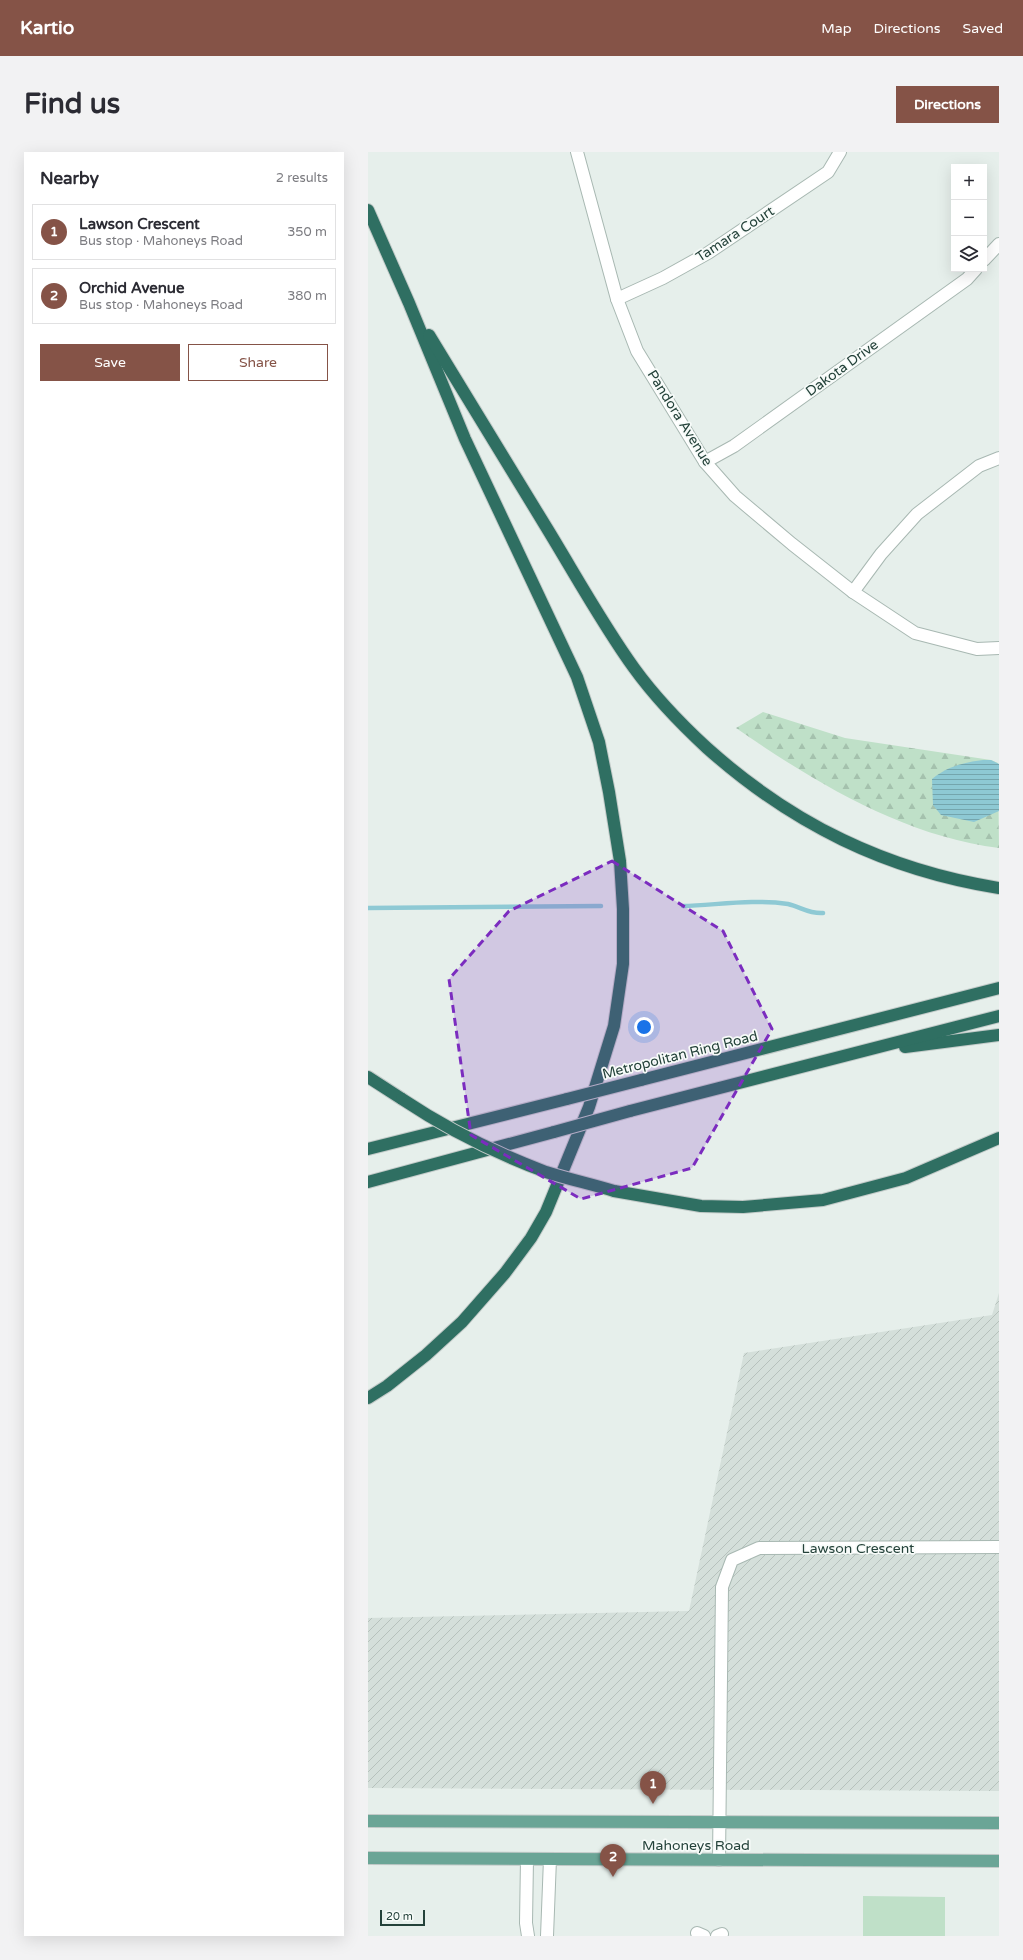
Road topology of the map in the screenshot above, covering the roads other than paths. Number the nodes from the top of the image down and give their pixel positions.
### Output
1 (577, 152) edge
2 (840, 152) edge
3 (368, 210) edge
4 (999, 244) edge
5 (987, 257) edge
6 (973, 272) edge
7 (617, 299) junction
8 (409, 303) junction
9 (999, 458) edge
10 (705, 462) junction
11 (854, 592) junction
12 (999, 648) edge
13 (999, 888) edge
14 (999, 988) edge
15 (999, 1016) edge
16 (999, 1035) edge
17 (858, 1053) junction
18 (368, 1078) edge
19 (999, 1138) edge
20 (368, 1149) edge
21 (368, 1182) edge
22 (368, 1398) edge
23 (999, 1547) edge
24 (368, 1821) edge
25 (718, 1822) junction
26 (999, 1823) edge
27 (368, 1858) edge
28 (527, 1859) junction
29 (550, 1859) junction
30 (719, 1860) junction
31 (999, 1861) edge
32 (528, 1936) edge
33 (547, 1936) edge

1 - 7 street, Pandora Avenue
2 - 7 street, Tamara Court
3 - 8 highway
4 - 5 street
6 - 10 street, Dakota Drive
7 - 10 street, Pandora Avenue
8 - 13 highway
8 - 22 highway
9 - 11 street
10 - 11 street, Pandora Avenue
11 - 12 street, Pandora Avenue
14 - 20 highway, Metropolitan Ring Road, bridge
15 - 17 highway
16 - 17 highway
17 - 21 highway, bridge
18 - 19 highway, bridge
23 - 25 street, Lawson Crescent
24 - 25 main road, Mahoneys Road
25 - 26 main road, Mahoneys Road
25 - 30 street, Lawson Crescent
27 - 28 main road, Mahoneys Road
28 - 29 main road, Mahoneys Road
28 - 32 street
29 - 30 main road, Mahoneys Road
29 - 33 street
30 - 31 main road, Mahoneys Road

